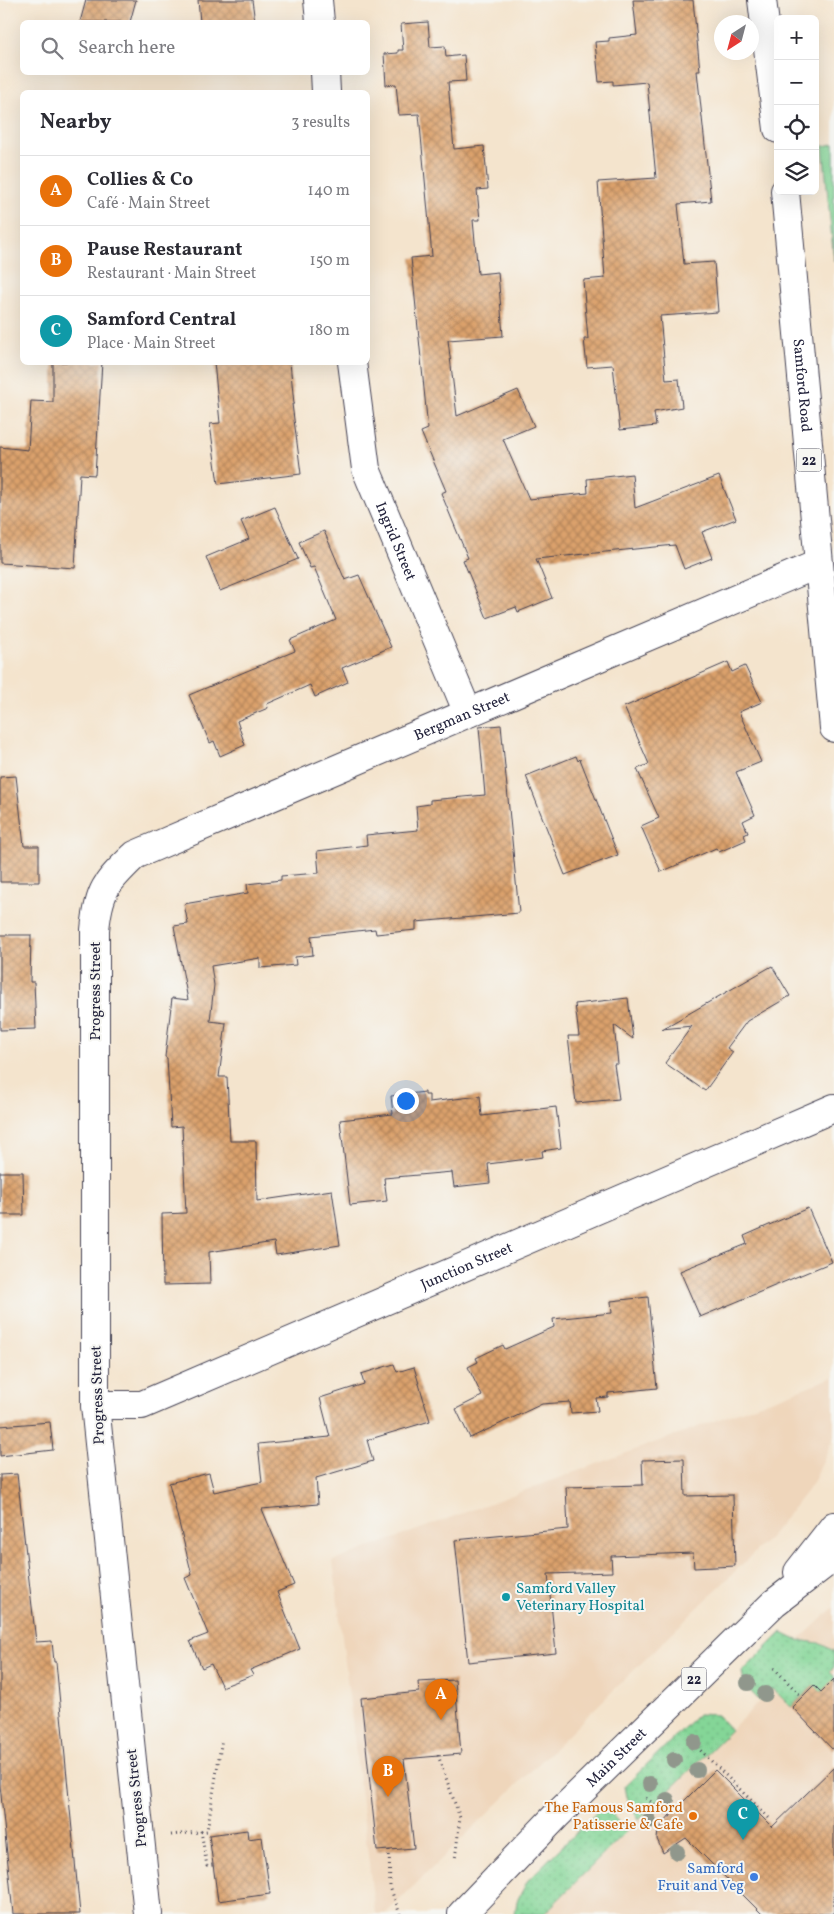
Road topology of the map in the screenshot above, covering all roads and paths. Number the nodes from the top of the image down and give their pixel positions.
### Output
1 (318, 0) edge
2 (762, 0) edge
3 (320, 20) edge
4 (325, 75) edge
5 (326, 90) edge
6 (775, 105) edge
7 (785, 195) edge
8 (352, 365) edge
9 (818, 564) junction
10 (468, 713) junction
11 (834, 728) edge
12 (111, 878) joint
13 (834, 1108) edge
14 (95, 1406) junction
15 (834, 1526) edge
16 (834, 1557) edge
17 (774, 1603) junction
18 (774, 1668) dead end
19 (802, 1697) dead end
20 (222, 1739) dead end
21 (697, 1747) dead end
22 (438, 1755) dead end
23 (646, 1798) dead end
24 (674, 1818) dead end
25 (770, 1818) dead end
26 (201, 1832) junction
27 (171, 1835) dead end
28 (389, 1850) dead end
29 (455, 1860) dead end
30 (213, 1865) dead end
31 (148, 1914) edge
32 (400, 1914) edge
33 (462, 1914) edge

1 - 3 street
2 - 6 street
4 - 5 street
7 - 9 street, Samford Road / 22
8 - 10 street, Ingrid Street
9 - 10 street, Bergman Street
9 - 11 street, Samford Road / 22
10 - 12 street, Bergman Street
12 - 14 street, Progress Street
13 - 14 street, Junction Street
14 - 31 street, Progress Street
15 - 17 street, Main Street / 22
16 - 17 street, Main Street / 22
17 - 33 street, Main Street / 22
18 - 19 path
20 - 26 path
21 - 25 path
22 - 29 path
23 - 24 path
26 - 27 path
26 - 30 path
28 - 32 path

